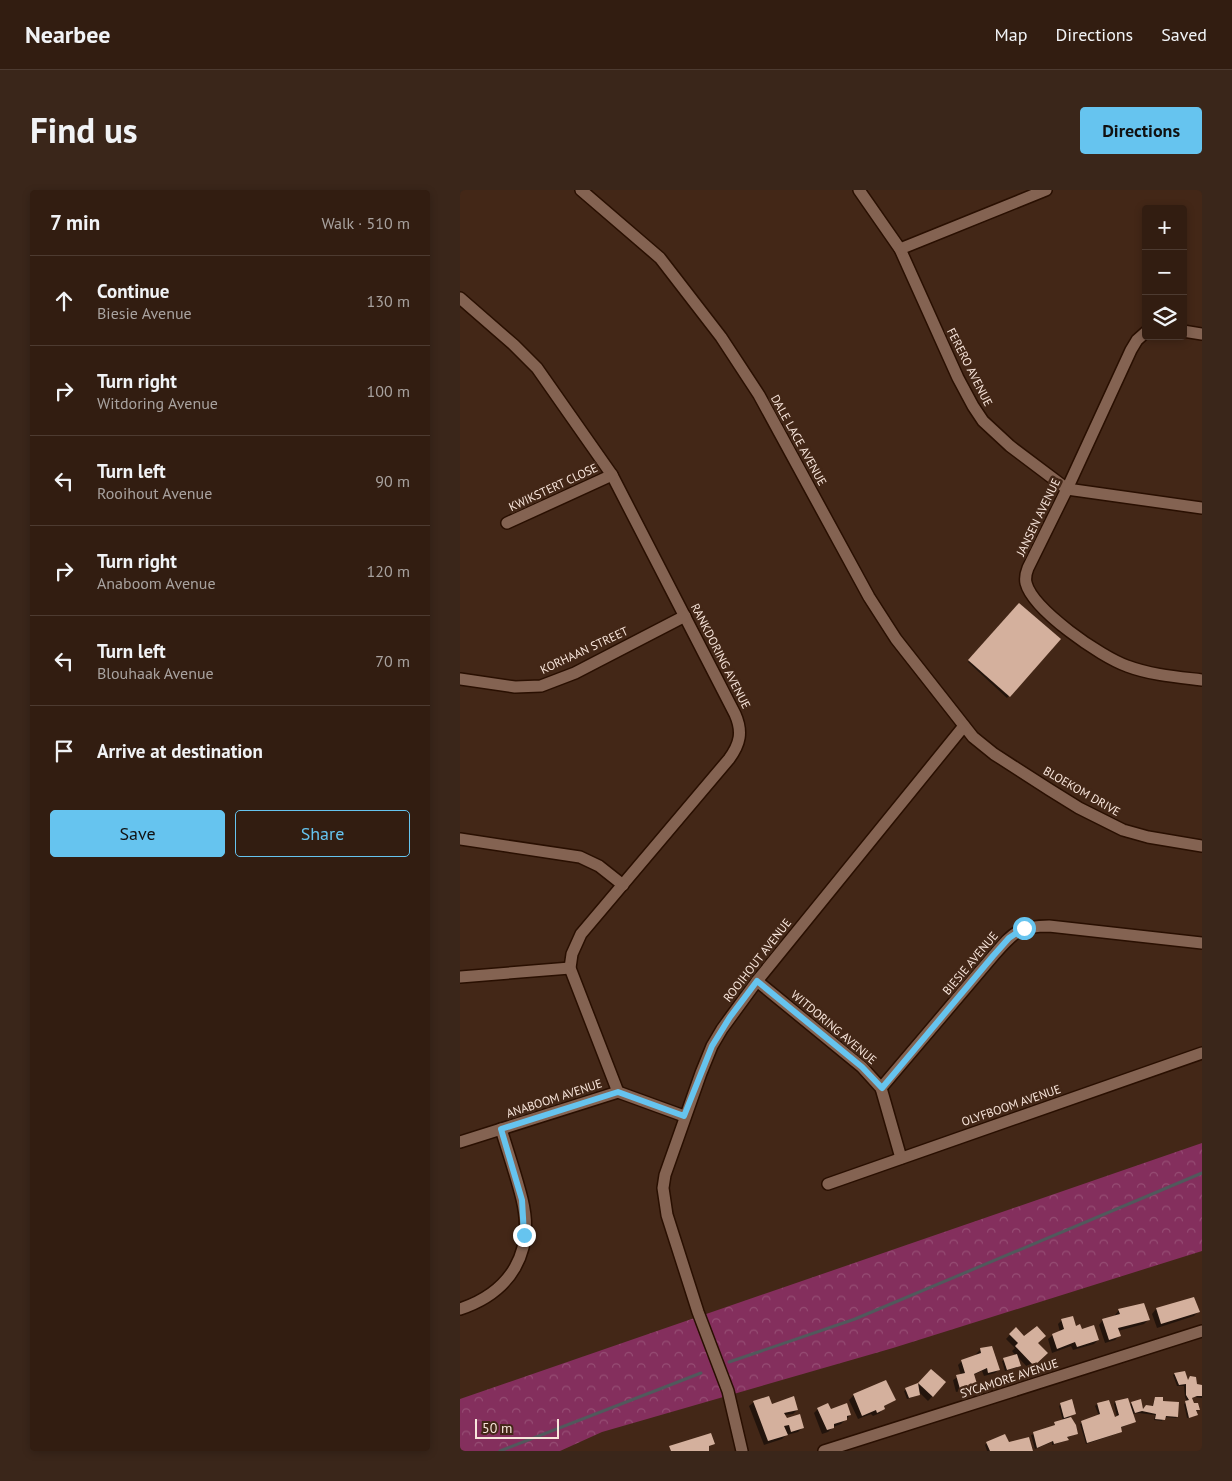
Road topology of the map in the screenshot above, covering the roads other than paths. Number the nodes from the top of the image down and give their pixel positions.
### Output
1 (581, 190) edge
2 (859, 190) edge
3 (1046, 190) edge
4 (900, 249) junction
5 (460, 298) edge
6 (1187, 332) edge
7 (1202, 334) edge
8 (1142, 336) edge
9 (612, 475) junction
10 (1067, 489) junction
11 (1202, 508) edge
12 (506, 524) dead end
13 (685, 616) junction
14 (460, 679) edge
15 (1202, 680) edge
16 (964, 726) junction
17 (460, 839) edge
18 (1202, 846) edge
19 (623, 885) junction
20 (1202, 943) edge
21 (570, 968) junction
22 (460, 977) edge
23 (757, 981) junction
24 (1202, 1053) edge
25 (882, 1088) junction
26 (618, 1092) junction
27 (684, 1116) junction
28 (501, 1129) junction
29 (460, 1142) edge
30 (901, 1158) junction
31 (828, 1184) dead end
32 (460, 1309) edge
33 (1202, 1331) edge
34 (742, 1451) edge
35 (824, 1451) edge

1 - 16 street, DALE LACE AVENUE
2 - 4 street, FERERO AVENUE
3 - 4 street
4 - 10 street, FERERO AVENUE
5 - 9 street, RANKDORING AVENUE
6 - 7 street
8 - 10 street, JANSEN AVENUE
9 - 12 street, KWIKSTERT CLOSE
9 - 13 street, RANKDORING AVENUE
10 - 11 street, FERERO AVENUE
10 - 15 street, JANSEN AVENUE
13 - 14 street, KORHAAN STREET
13 - 19 street, RANKDORING AVENUE
16 - 18 street, BLOEKOM DRIVE
16 - 23 street, ROOIHOUT AVENUE
17 - 19 street
19 - 21 street, RANKDORING AVENUE
20 - 25 street, BIESIE AVENUE
21 - 22 street
21 - 26 street
23 - 25 street, WITDORING AVENUE
23 - 27 street, ROOIHOUT AVENUE
24 - 30 street, OLYFBOOM AVENUE
25 - 30 street, WITDORING AVENUE
26 - 27 street, ANABOOM AVENUE
26 - 28 street, ANABOOM AVENUE
27 - 34 street, ROOIHOUT AVENUE
28 - 29 street, ANABOOM AVENUE
28 - 32 street
30 - 31 street, OLYFBOOM AVENUE
33 - 35 street, SYCAMORE AVENUE

